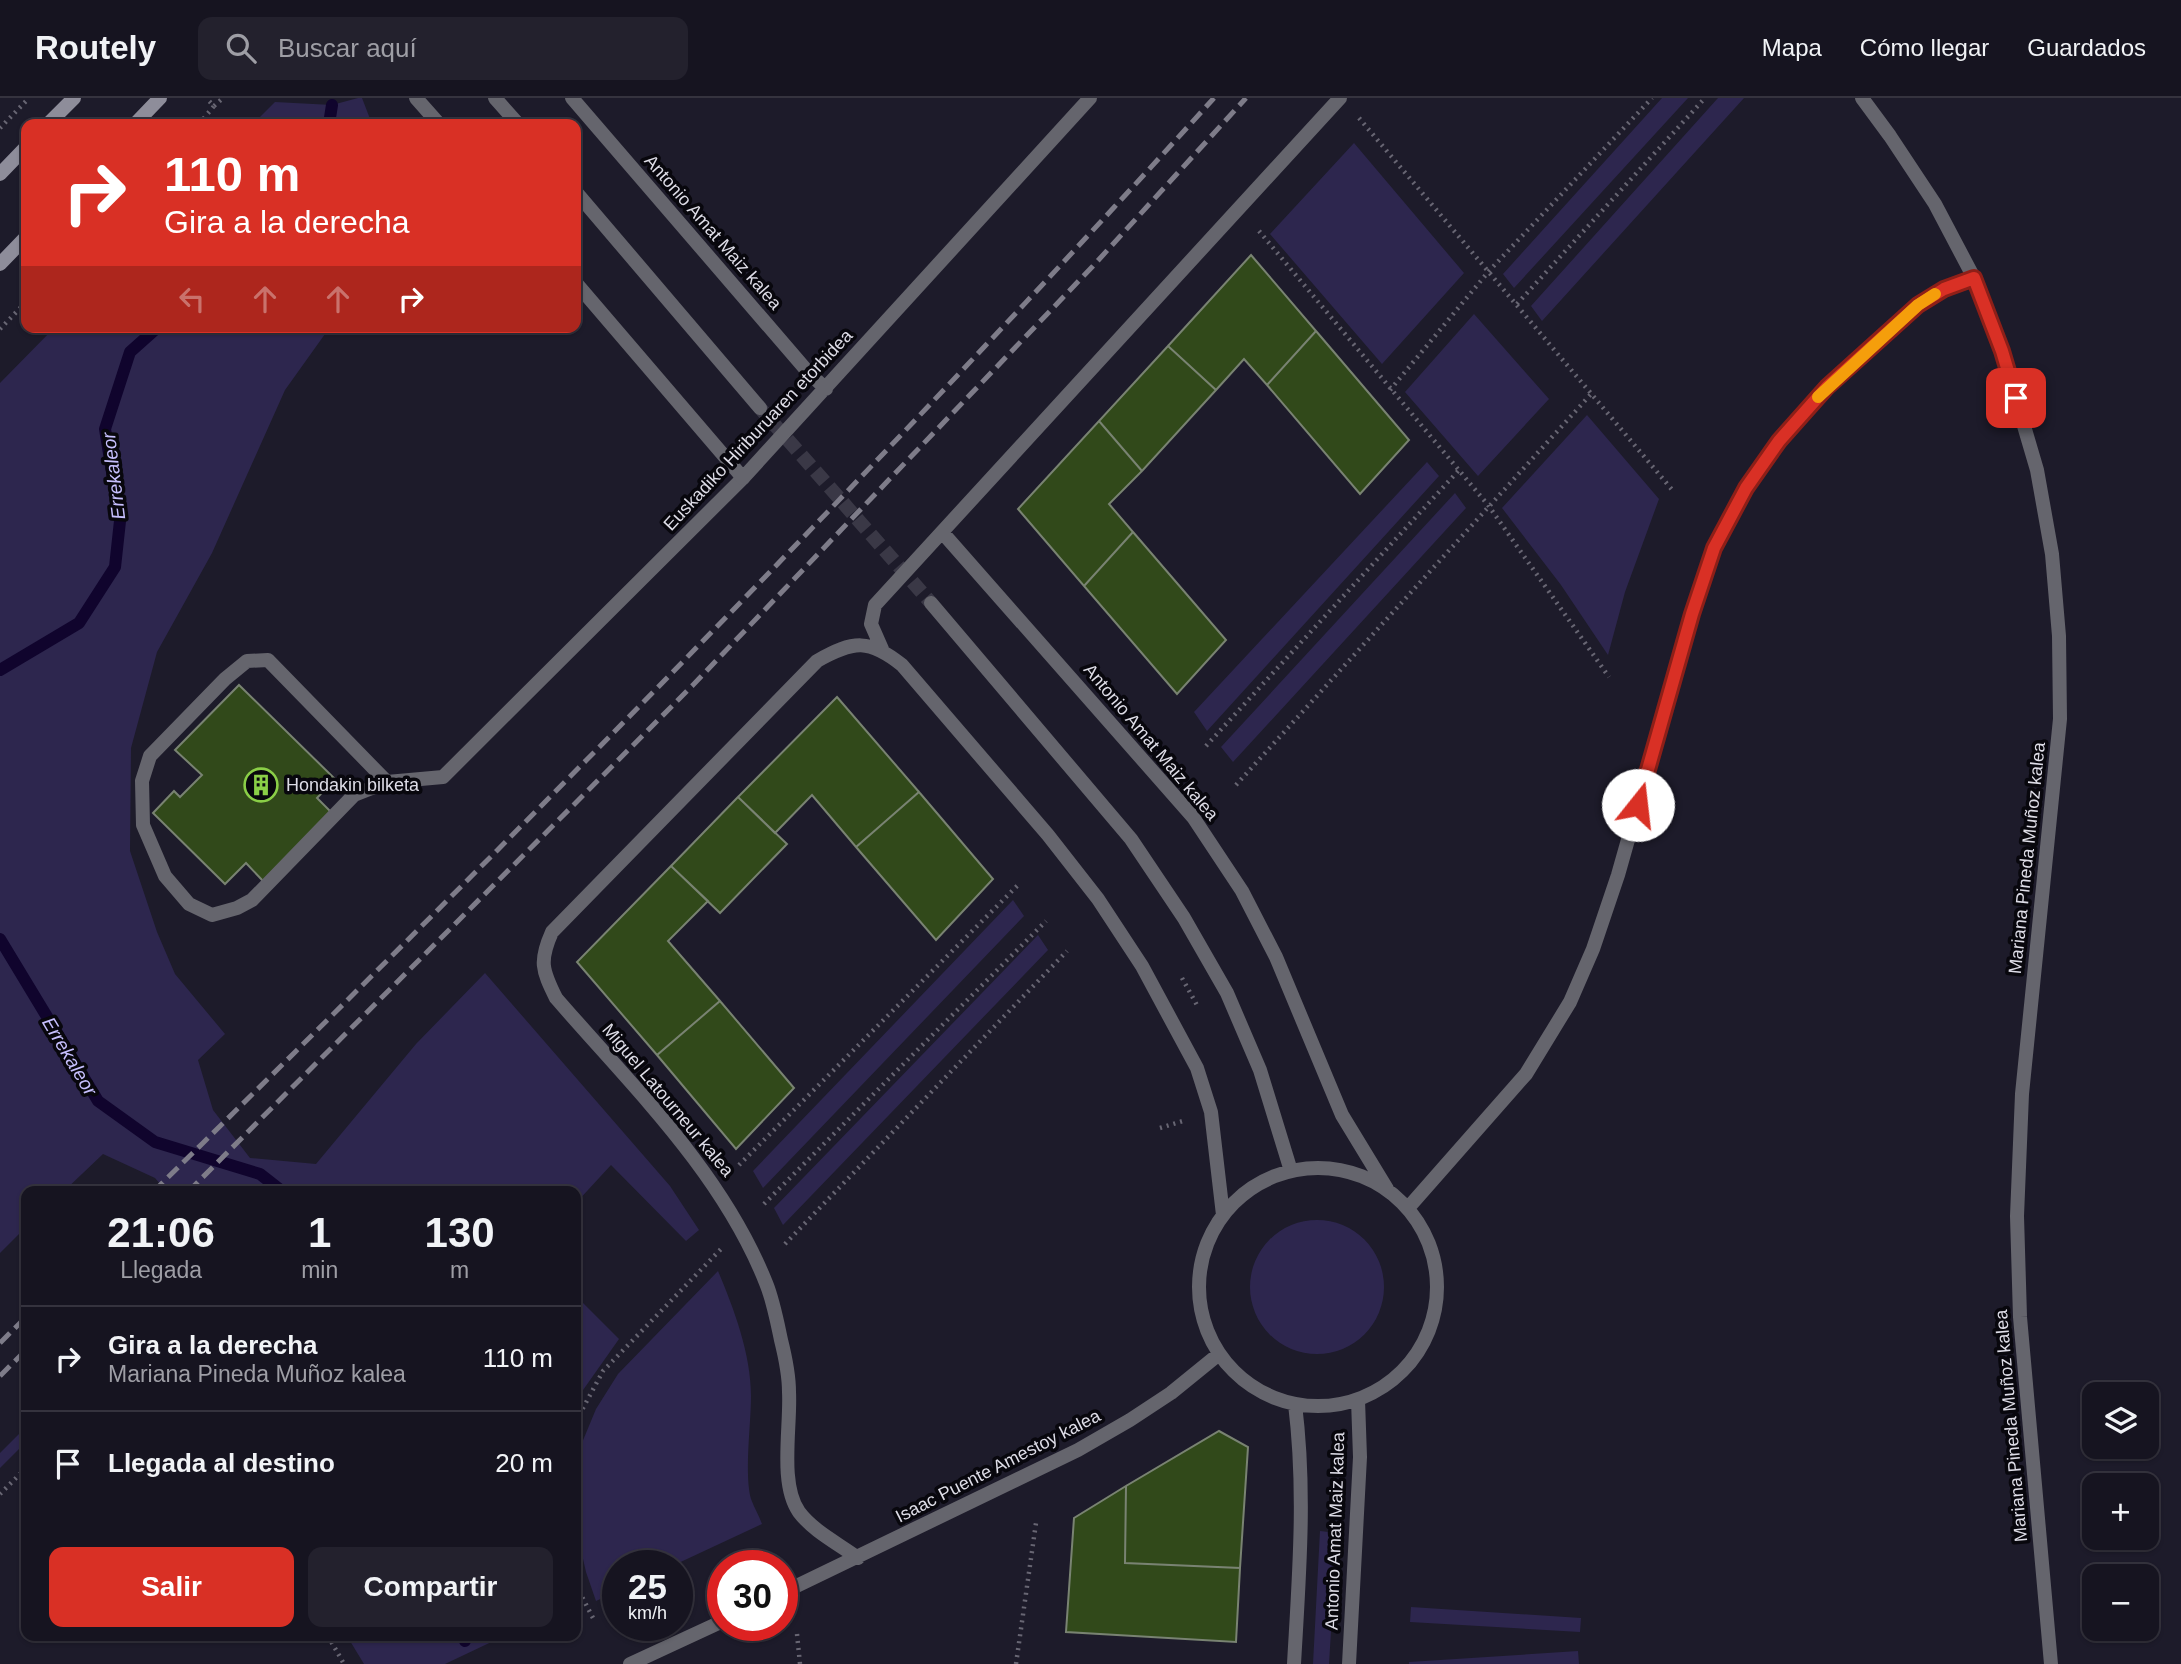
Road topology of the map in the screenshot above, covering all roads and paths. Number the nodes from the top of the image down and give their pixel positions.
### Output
1 (29, 98) edge
2 (74, 98) edge
3 (160, 98) edge
4 (206, 98) edge
5 (223, 98) edge
6 (416, 98) edge
7 (495, 98) edge
8 (572, 98) edge
9 (1090, 98) edge
10 (1340, 98) edge
11 (1652, 98) edge
12 (1705, 98) edge
13 (1862, 98) edge
14 (214, 106) junction
15 (1359, 118) dead end
16 (53, 119) edge
17 (140, 119) edge
18 (203, 119) edge
19 (435, 119) edge
20 (514, 119) edge
21 (0, 128) edge
22 (21, 152) edge
23 (0, 174) edge
24 (581, 198) edge
25 (1259, 231) dead end
26 (21, 242) edge
27 (0, 264) edge
28 (1489, 271) junction
29 (1974, 278) junction
30 (581, 289) edge
31 (1517, 304) junction
32 (21, 307) edge
33 (0, 328) edge
34 (826, 389) junction
35 (1390, 390) junction
36 (1592, 393) junction
37 (760, 408) tunnel mouth
38 (1459, 470) junction
39 (743, 478) junction
40 (1674, 492) dead end
41 (1488, 505) junction
42 (942, 532) junction
43 (932, 603) tunnel mouth
44 (881, 649) junction
45 (1609, 677) dead end
46 (1206, 746) dead end
47 (387, 782) junction
48 (1236, 785) dead end
49 (1019, 884) dead end
50 (1046, 921) dead end
51 (1067, 951) dead end
52 (739, 1165) dead end
53 (1291, 1171) junction
54 (1387, 1189) junction
55 (764, 1204) dead end
56 (1408, 1208) junction
57 (1223, 1214) junction
58 (726, 1243) dead end
59 (785, 1244) dead end
60 (1219, 1354) junction
61 (1358, 1399) junction
62 (1295, 1404) junction
63 (581, 1412) edge
64 (21, 1473) edge
65 (0, 1494) edge
66 (1036, 1523) dead end
67 (858, 1558) junction
68 (798, 1586) edge
69 (581, 1595) edge
70 (593, 1618) dead end
71 (707, 1628) edge
72 (331, 1641) edge
73 (798, 1641) edge
74 (344, 1664) edge
75 (631, 1664) edge
76 (800, 1664) edge
77 (1016, 1664) edge
78 (1294, 1664) edge
79 (1349, 1664) edge
80 (2051, 1664) edge

1 - 21 path
2 - 16 street
3 - 17 street
4 - 14 path
5 - 14 path
6 - 19 street
7 - 20 street
8 - 34 street, Antonio Amat Maiz kalea
9 - 34 street, Euskadiko Hiriburuaren etorbidea
10 - 42 street
11 - 28 path
12 - 31 path
13 - 29 street, Mariana Pineda Muñoz kalea
14 - 18 path
15 - 28 path
22 - 23 street
24 - 37 street
25 - 35 path
26 - 27 street
28 - 31 path
28 - 35 path
29 - 56 street
29 - 80 street, Mariana Pineda Muñoz kalea
30 - 39 street
31 - 36 path
32 - 33 path
34 - 39 street, Euskadiko Hiriburuaren etorbidea
35 - 38 path
36 - 40 path
36 - 41 path
38 - 41 path
38 - 46 path
39 - 47 street, Euskadiko Hiriburuaren etorbidea
41 - 45 path
41 - 48 path
42 - 44 street
42 - 54 street, Antonio Amat Maiz kalea
43 - 53 street
44 - 57 street
44 - 67 street, Miguel Latourneur kalea
47 - 47 street
49 - 52 path
50 - 55 path
51 - 59 path
53 - 54 street
53 - 57 street
54 - 56 street
56 - 61 street
57 - 60 street
58 - 63 path
60 - 62 street
60 - 67 street, Isaac Puente Amestoy kalea
61 - 62 street
61 - 79 street, Antonio Amat Maiz kalea
62 - 78 street, Antonio Amat Maiz kalea
64 - 65 path
66 - 77 path
67 - 68 street, Isaac Puente Amestoy kalea
69 - 70 path
71 - 75 street
72 - 74 path
73 - 76 path

